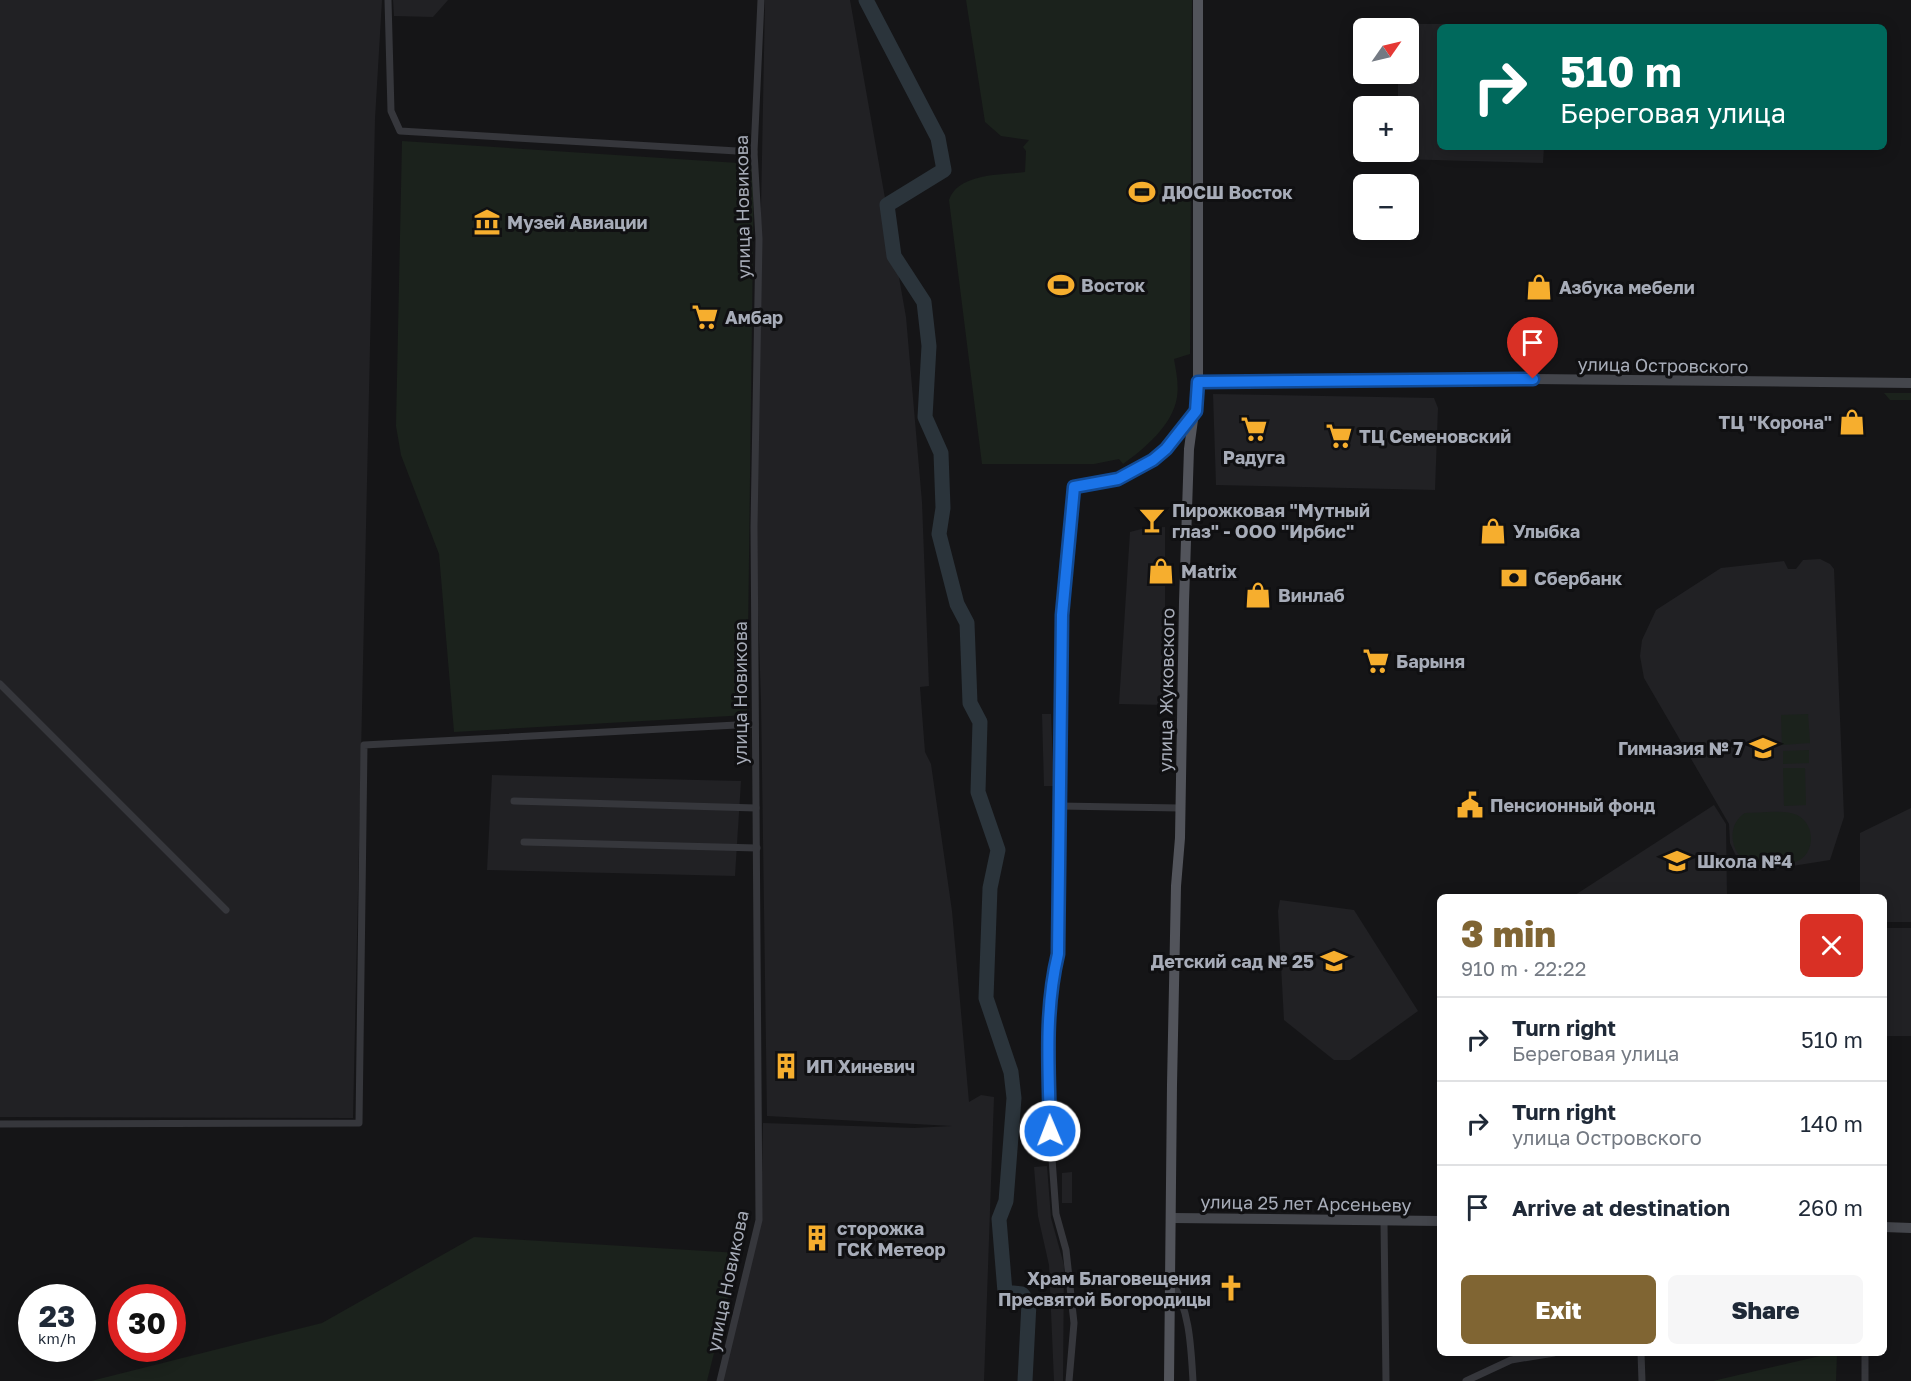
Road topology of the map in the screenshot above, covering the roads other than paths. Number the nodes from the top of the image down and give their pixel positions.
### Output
1 (388, 0) edge
2 (761, 0) edge
3 (1198, 0) edge
4 (754, 152) junction
5 (1198, 382) junction
6 (1911, 383) edge
7 (1196, 411) junction
8 (0, 684) edge
9 (755, 724) junction
10 (514, 801) dead end
11 (1059, 806) junction
12 (756, 808) junction
13 (1180, 808) junction
14 (524, 842) dead end
15 (757, 848) junction
16 (226, 910) dead end
17 (0, 1124) edge
18 (1172, 1218) junction
19 (1384, 1221) junction
20 (1437, 1221) edge
21 (1887, 1227) edge
22 (1911, 1228) edge
23 (1171, 1281) junction
24 (1641, 1356) edge
25 (1865, 1356) edge
26 (1511, 1357) edge
27 (720, 1381) edge
28 (1069, 1381) edge
29 (1169, 1381) edge
30 (1194, 1381) edge
31 (1386, 1381) edge
32 (1466, 1381) edge
33 (1641, 1381) edge
34 (1865, 1381) edge

1 - 4 street
2 - 4 street, улица Новикова
3 - 5 main road, улица Жуковского
4 - 9 street, улица Новикова
5 - 6 main road, улица Островского
5 - 7 main road, улица Жуковского
7 - 11 street
7 - 13 main road, улица Жуковского
8 - 16 street
9 - 12 street, улица Новикова
9 - 17 street
10 - 12 street
11 - 13 street
11 - 28 street
12 - 15 street, улица Новикова
13 - 18 main road, улица Жуковского
14 - 15 street
15 - 27 street, улица Новикова
18 - 19 main road, улица 25 лет Арсеньеву
18 - 23 main road, улица Жуковского
19 - 20 main road, улица 25 лет Арсеньеву
19 - 31 street
21 - 22 main road
23 - 29 main road, улица Жуковского
23 - 30 street
24 - 33 street
25 - 34 street
26 - 32 street

